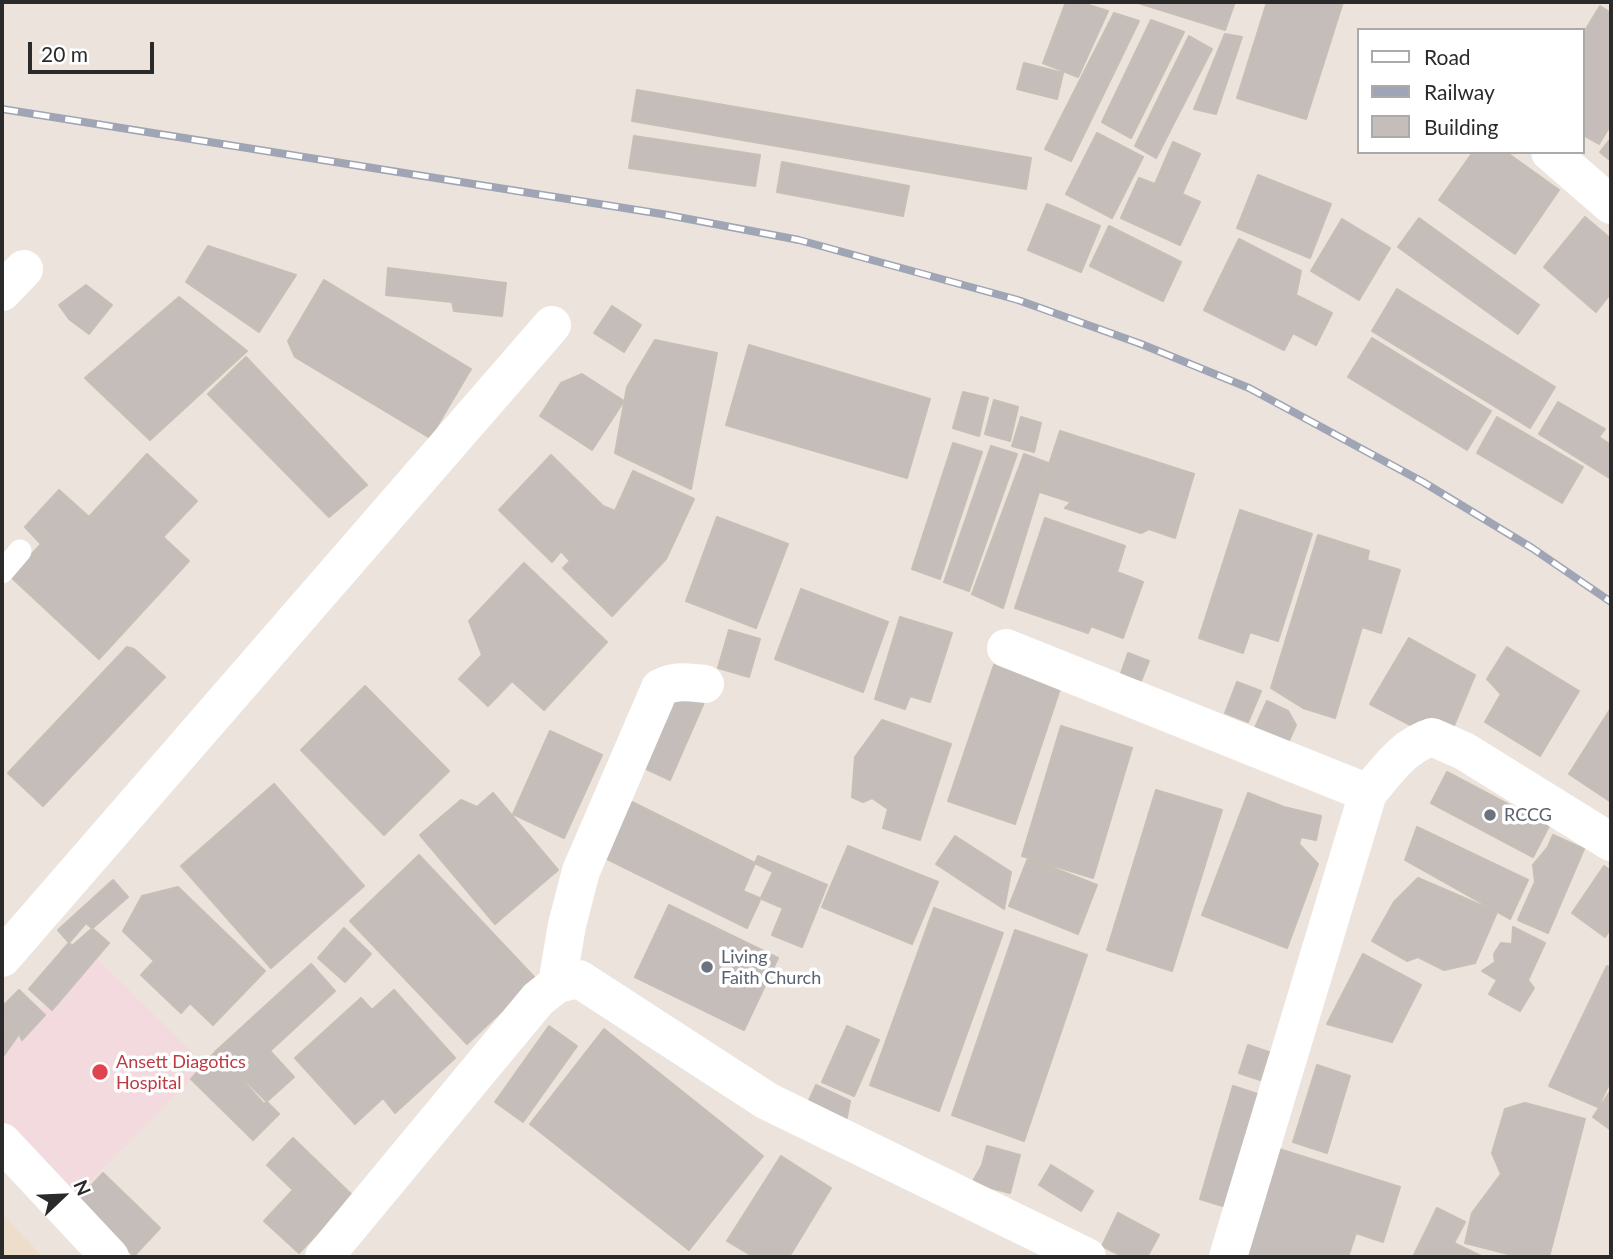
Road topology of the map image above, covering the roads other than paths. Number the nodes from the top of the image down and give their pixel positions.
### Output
1 (1552, 154) edge
2 (1611, 205) edge
3 (552, 326) dead end
4 (20, 551) dead end
5 (2, 572) edge
6 (1006, 648) dead end
7 (705, 684) dead end
8 (1368, 793) junction
9 (1611, 842) edge
10 (2, 958) edge
11 (557, 984) junction
12 (2, 1142) edge
13 (110, 1257) edge
14 (324, 1257) edge
15 (1087, 1257) edge
16 (1228, 1257) edge

1 - 2 street
3 - 10 street
4 - 5 lane
6 - 8 street
7 - 11 street
8 - 9 street
8 - 16 street
11 - 14 street
11 - 15 street
12 - 13 street

